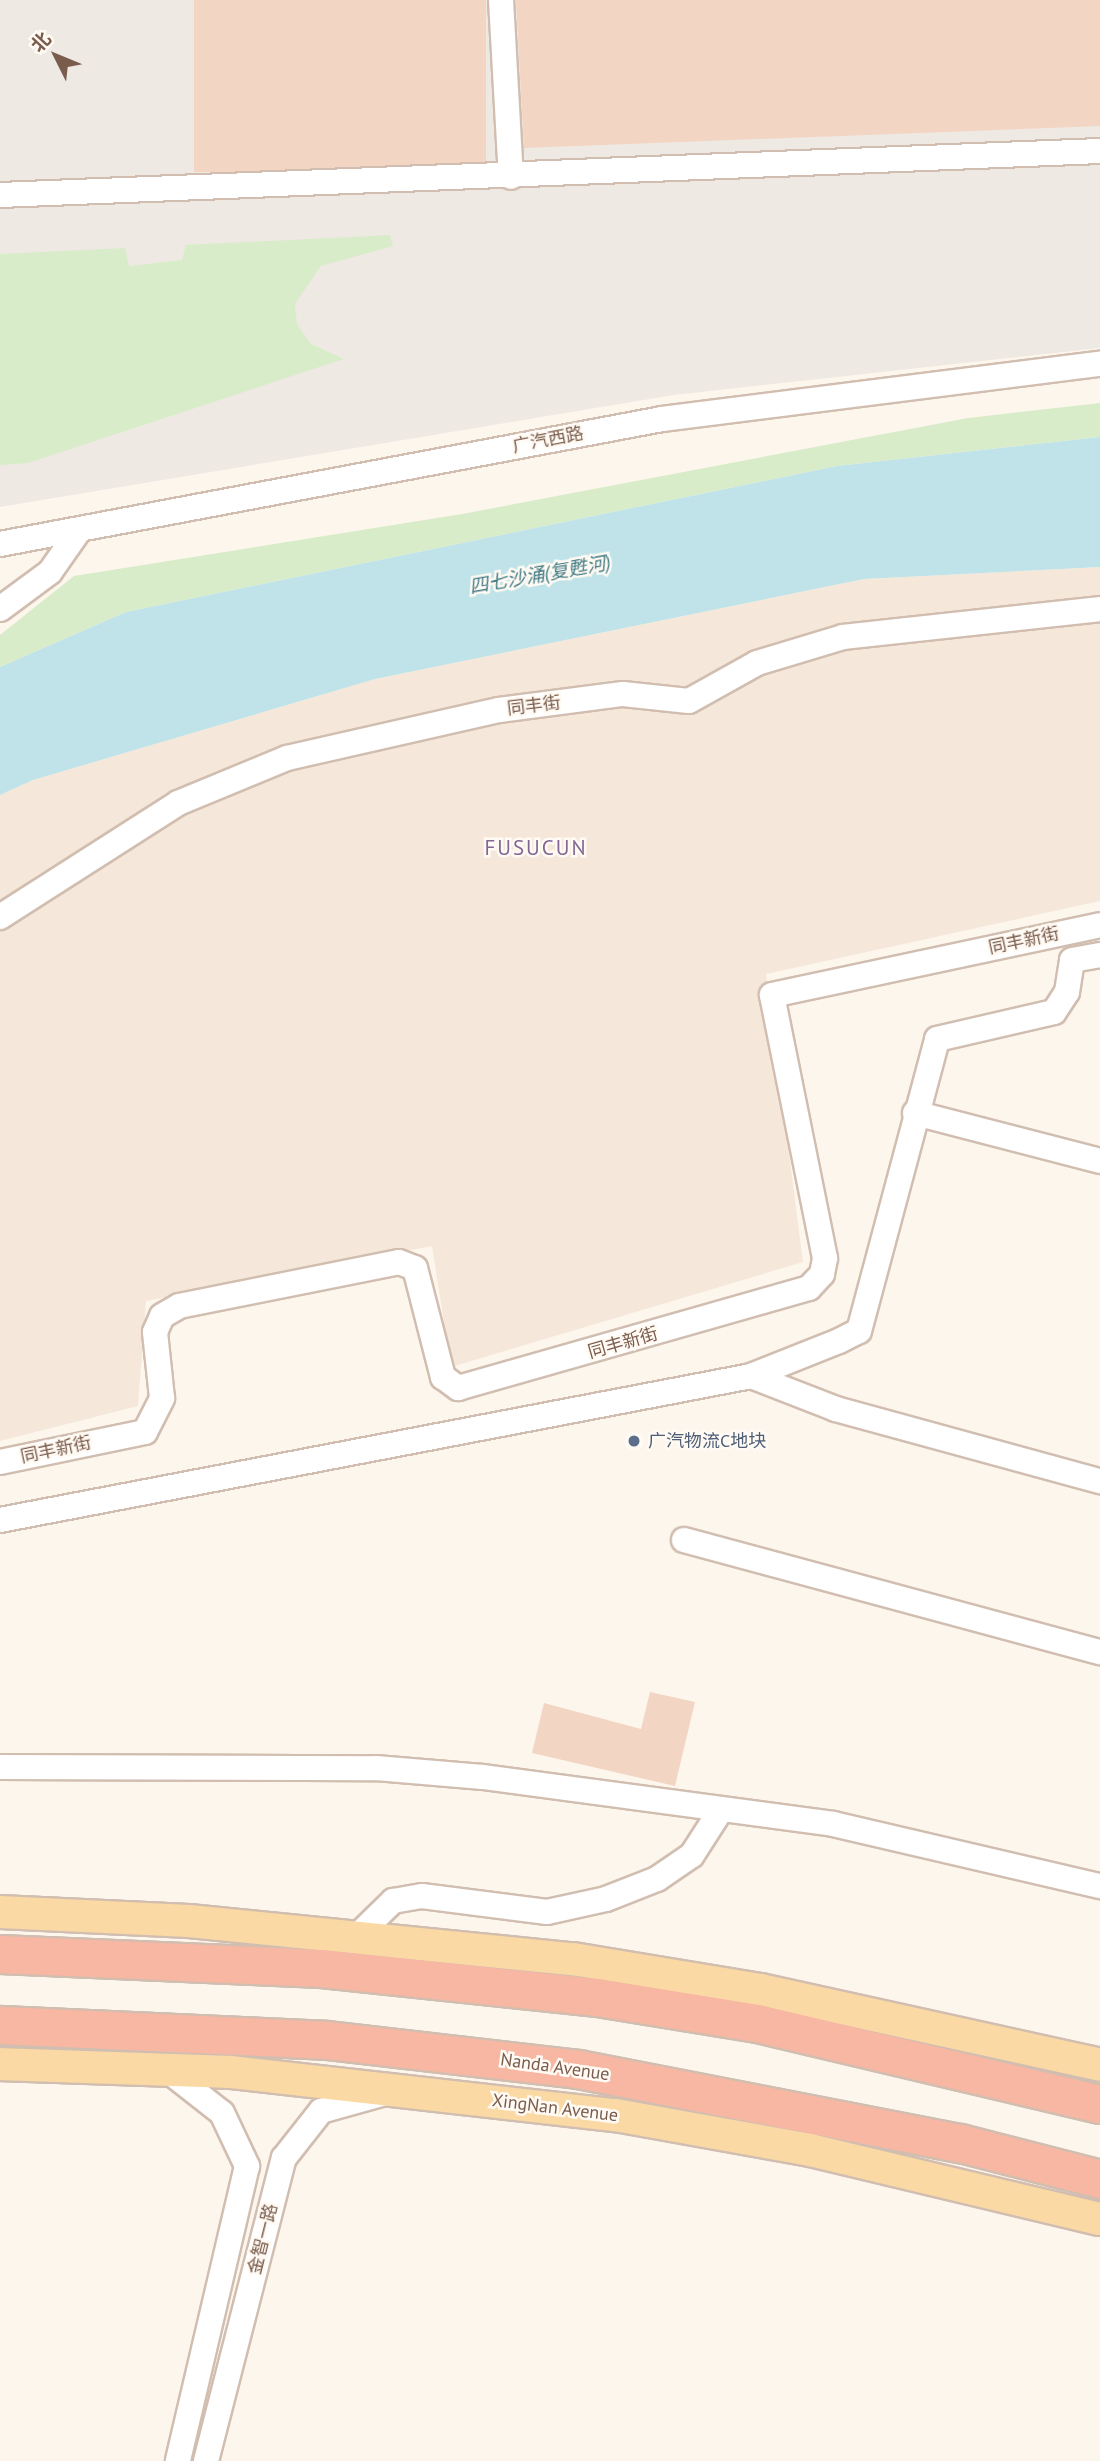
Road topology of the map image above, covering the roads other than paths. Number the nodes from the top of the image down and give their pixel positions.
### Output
1 (501, 0) edge
2 (1100, 151) edge
3 (510, 177) junction
4 (0, 195) edge
5 (1100, 364) edge
6 (80, 528) junction
7 (0, 544) edge
8 (0, 609) edge
9 (1100, 609) edge
10 (0, 917) edge
11 (1100, 925) edge
12 (1100, 955) edge
13 (915, 1113) junction
14 (1100, 1161) edge
15 (751, 1376) junction
16 (0, 1462) edge
17 (1100, 1481) edge
18 (0, 1520) edge
19 (684, 1540) dead end
20 (1100, 1652) edge
21 (0, 1767) edge
22 (719, 1813) junction
23 (1100, 1886) edge
24 (0, 1912) edge
25 (356, 1937) junction
26 (0, 1954) edge
27 (0, 2025) edge
28 (0, 2064) edge
29 (1100, 2066) edge
30 (165, 2069) junction
31 (402, 2089) junction
32 (1100, 2104) edge
33 (1100, 2179) edge
34 (1100, 2219) edge
35 (178, 2461) edge
36 (206, 2461) edge

1 - 3 street
2 - 3 street
3 - 4 street
5 - 6 street, 广汽西路
6 - 7 street, 广汽西路
6 - 8 street
9 - 10 street, 同丰街
11 - 16 street, 同丰新街
12 - 13 street
13 - 14 street
13 - 15 street
15 - 17 street
15 - 18 street
19 - 20 street
21 - 22 street
22 - 23 street
22 - 25 street
24 - 25 main road
25 - 29 main road
26 - 32 highway
27 - 33 highway, Nanda Avenue
28 - 30 main road, XingNan Avenue
30 - 31 main road, XingNan Avenue
30 - 35 street, 金智一路
31 - 34 main road, XingNan Avenue
31 - 36 street, 金智一路

